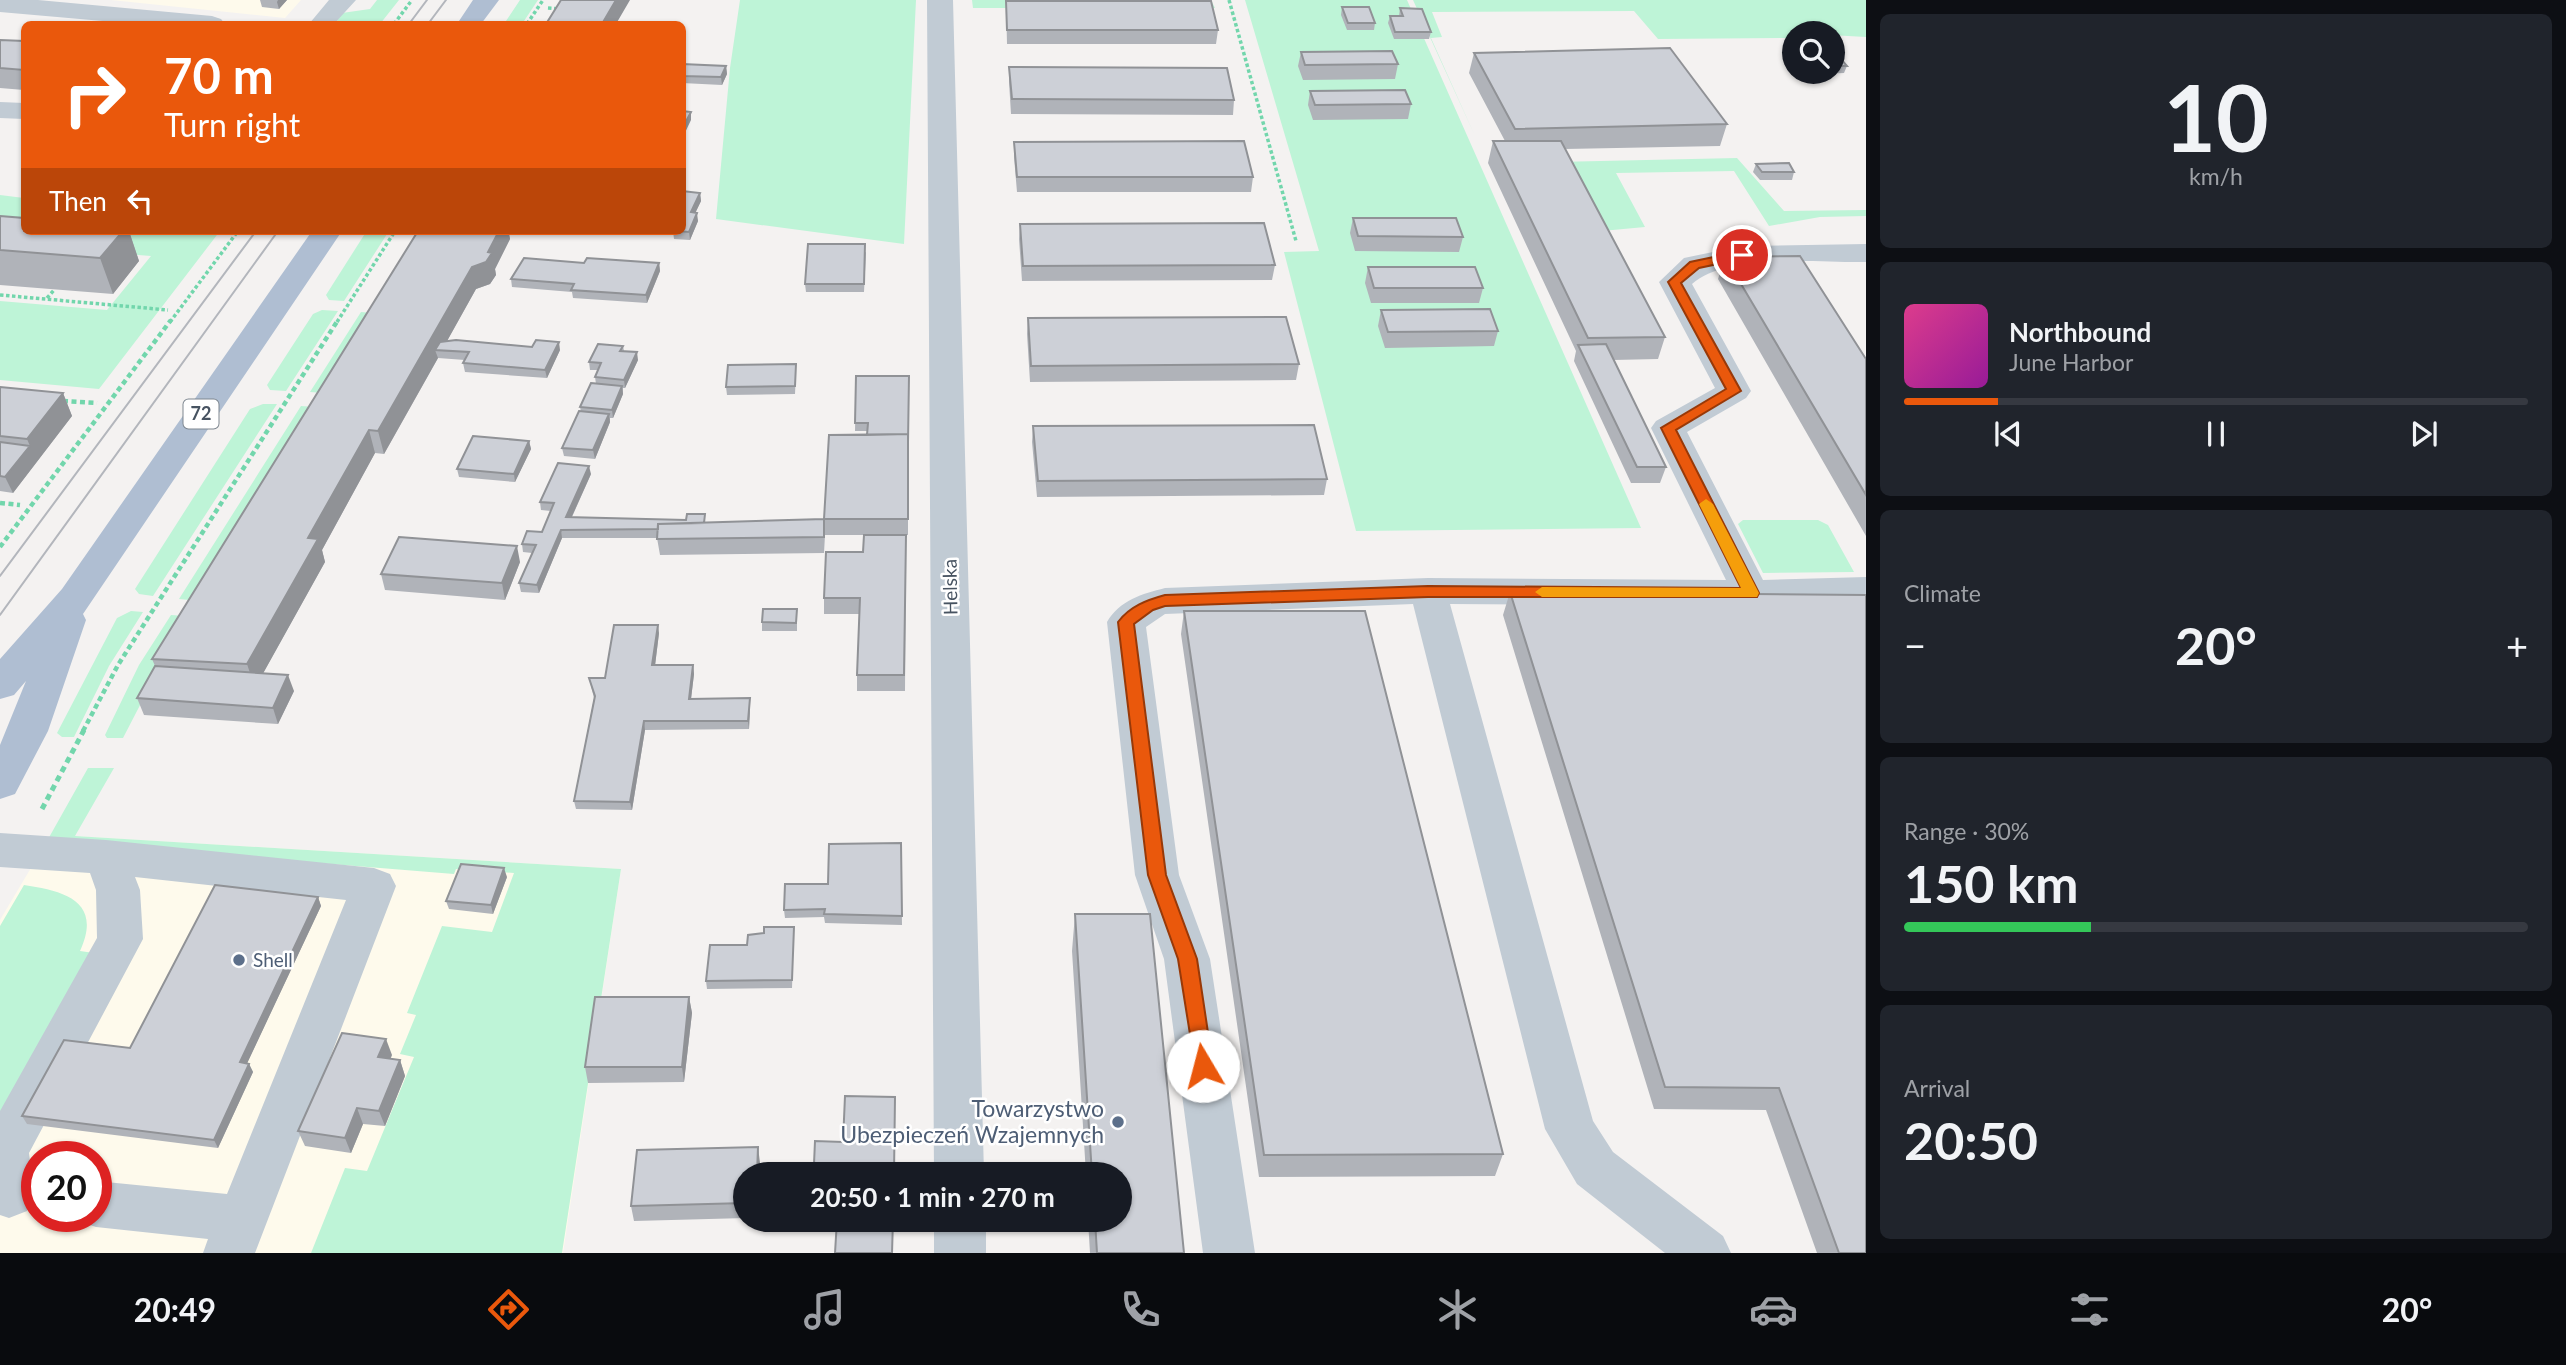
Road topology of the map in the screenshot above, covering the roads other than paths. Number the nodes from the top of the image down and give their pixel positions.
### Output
1 (343, 0) edge
2 (486, 0) edge
3 (940, 0) edge
4 (0, 4) edge
5 (143, 8) edge
6 (199, 21) edge
7 (324, 21) edge
8 (471, 21) edge
9 (0, 110) edge
10 (21, 111) edge
11 (324, 235) edge
12 (1866, 253) edge
13 (1866, 590) edge
14 (1428, 592) junction
15 (1751, 593) junction
16 (75, 598) junction
17 (0, 685) edge
18 (0, 783) edge
19 (9, 851) edge
20 (106, 857) junction
21 (959, 1162) edge
22 (15, 1197) edge
23 (112, 1208) edge
24 (960, 1232) edge
25 (236, 1236) edge
26 (960, 1253) edge
27 (1229, 1253) edge
28 (1705, 1253) edge

1 - 7 street
2 - 8 main road
3 - 21 street, Helska
4 - 5 street
5 - 6 street
9 - 10 street
11 - 16 main road, 72
12 - 15 street
13 - 15 street
14 - 15 street
14 - 27 street
14 - 28 street
16 - 17 main road, 72
16 - 18 main road, 72
19 - 20 street
20 - 22 street
20 - 25 street
23 - 25 street
24 - 26 street

